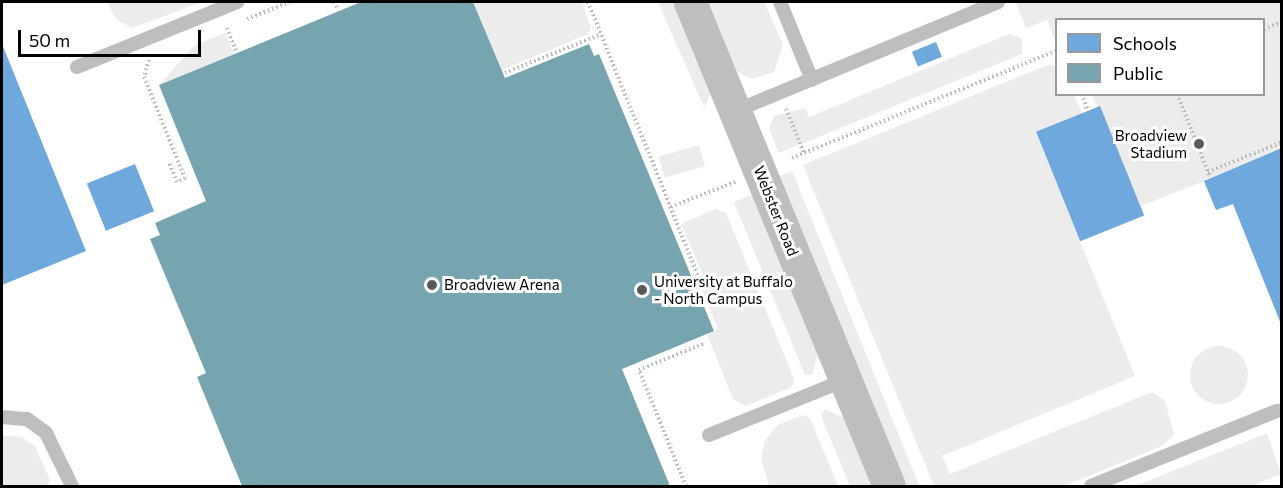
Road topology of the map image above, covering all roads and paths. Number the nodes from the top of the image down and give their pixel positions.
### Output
1 (237, 2) edge
2 (290, 2) edge
3 (334, 2) edge
4 (588, 2) edge
5 (690, 2) edge
6 (780, 2) edge
7 (998, 2) edge
8 (338, 10) dead end
9 (1281, 22) edge
10 (227, 28) junction
11 (1265, 28) edge
12 (216, 32) dead end
13 (601, 34) junction
14 (236, 51) dead end
15 (1055, 51) edge
16 (152, 58) dead end
17 (77, 67) dead end
18 (505, 73) dead end
19 (812, 80) junction
20 (1083, 96) edge
21 (1178, 96) edge
22 (785, 106) dead end
23 (735, 111) junction
24 (1089, 111) dead end
25 (1281, 142) edge
26 (804, 153) junction
27 (792, 158) dead end
28 (169, 162) dead end
29 (759, 172) junction
30 (671, 207) junction
31 (698, 276) dead end
32 (705, 344) dead end
33 (845, 380) junction
34 (1277, 411) dead end
35 (2, 417) edge
36 (709, 435) dead end
37 (72, 486) edge
38 (686, 486) edge
39 (889, 486) edge
40 (1091, 486) edge

1 - 17 lane
2 - 10 path
3 - 8 path
4 - 13 path
5 - 23 street, Webster Road
6 - 19 lane
7 - 19 lane
9 - 11 path
10 - 12 path
10 - 14 path
13 - 18 path
13 - 30 path
15 - 26 path
16 - 28 path
19 - 23 lane
20 - 24 path
21 - 25 path
22 - 26 path
23 - 29 street, Webster Road
26 - 27 path
29 - 30 path
29 - 33 street, Webster Road
30 - 31 path
32 - 38 path
33 - 36 lane
33 - 39 street, Webster Road
34 - 40 lane
35 - 37 lane

